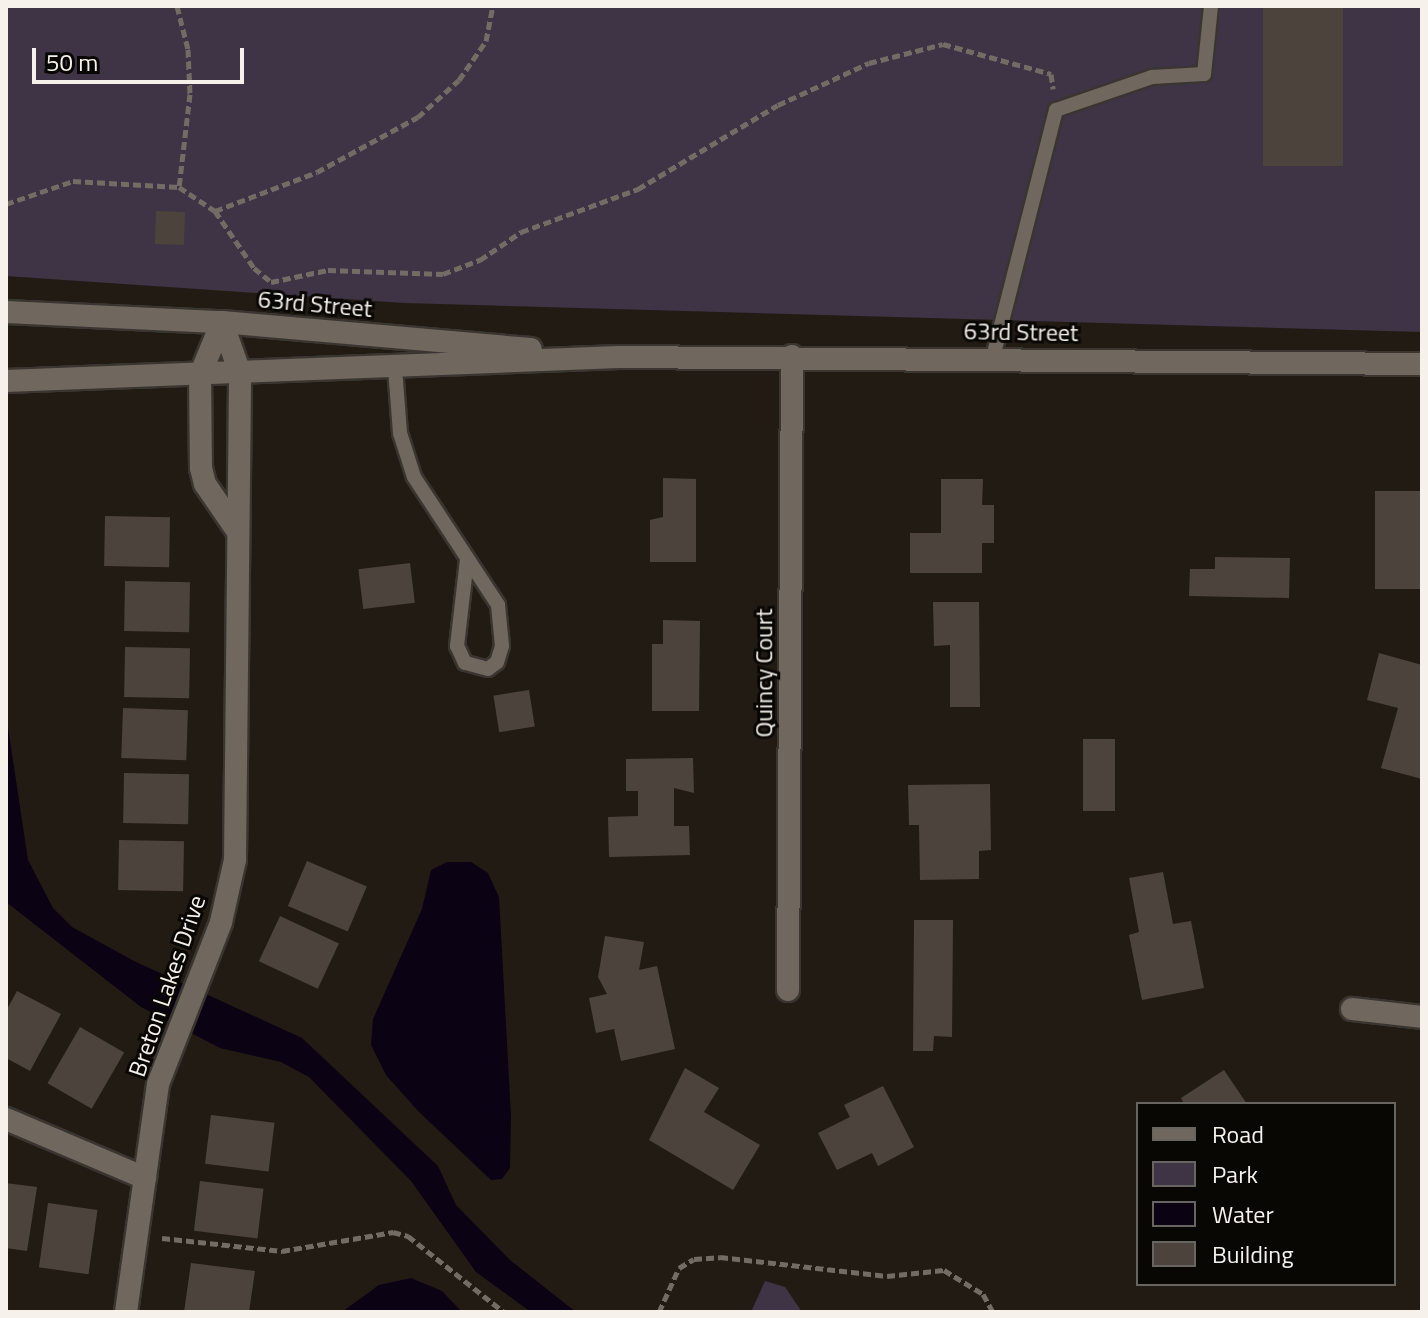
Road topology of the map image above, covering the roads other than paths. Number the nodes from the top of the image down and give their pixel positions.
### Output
1 (1211, 6) edge
2 (6, 312) edge
3 (222, 322) junction
4 (792, 356) junction
5 (619, 357) junction
6 (993, 357) junction
7 (1422, 364) edge
8 (395, 368) junction
9 (240, 373) junction
10 (200, 375) junction
11 (6, 381) edge
12 (238, 532) junction
13 (467, 559) junction
14 (788, 990) dead end
15 (1352, 1009) dead end
16 (1422, 1017) edge
17 (6, 1119) edge
18 (145, 1178) junction
19 (126, 1312) edge

1 - 6 lane
2 - 3 street, 63rd Street
3 - 5 street, 63rd Street
3 - 9 street
3 - 10 street
4 - 5 street, 63rd Street
4 - 6 street, 63rd Street
4 - 14 street, Quincy Court
5 - 8 street, 63rd Street
6 - 7 street, 63rd Street
8 - 9 street, 63rd Street
8 - 13 lane
9 - 10 street, 63rd Street
9 - 12 street, Breton Lakes Drive
10 - 11 street, 63rd Street
10 - 12 street
12 - 18 street, Breton Lakes Drive
13 - 13 lane
15 - 16 street
17 - 18 street
18 - 19 street, Breton Lakes Drive

